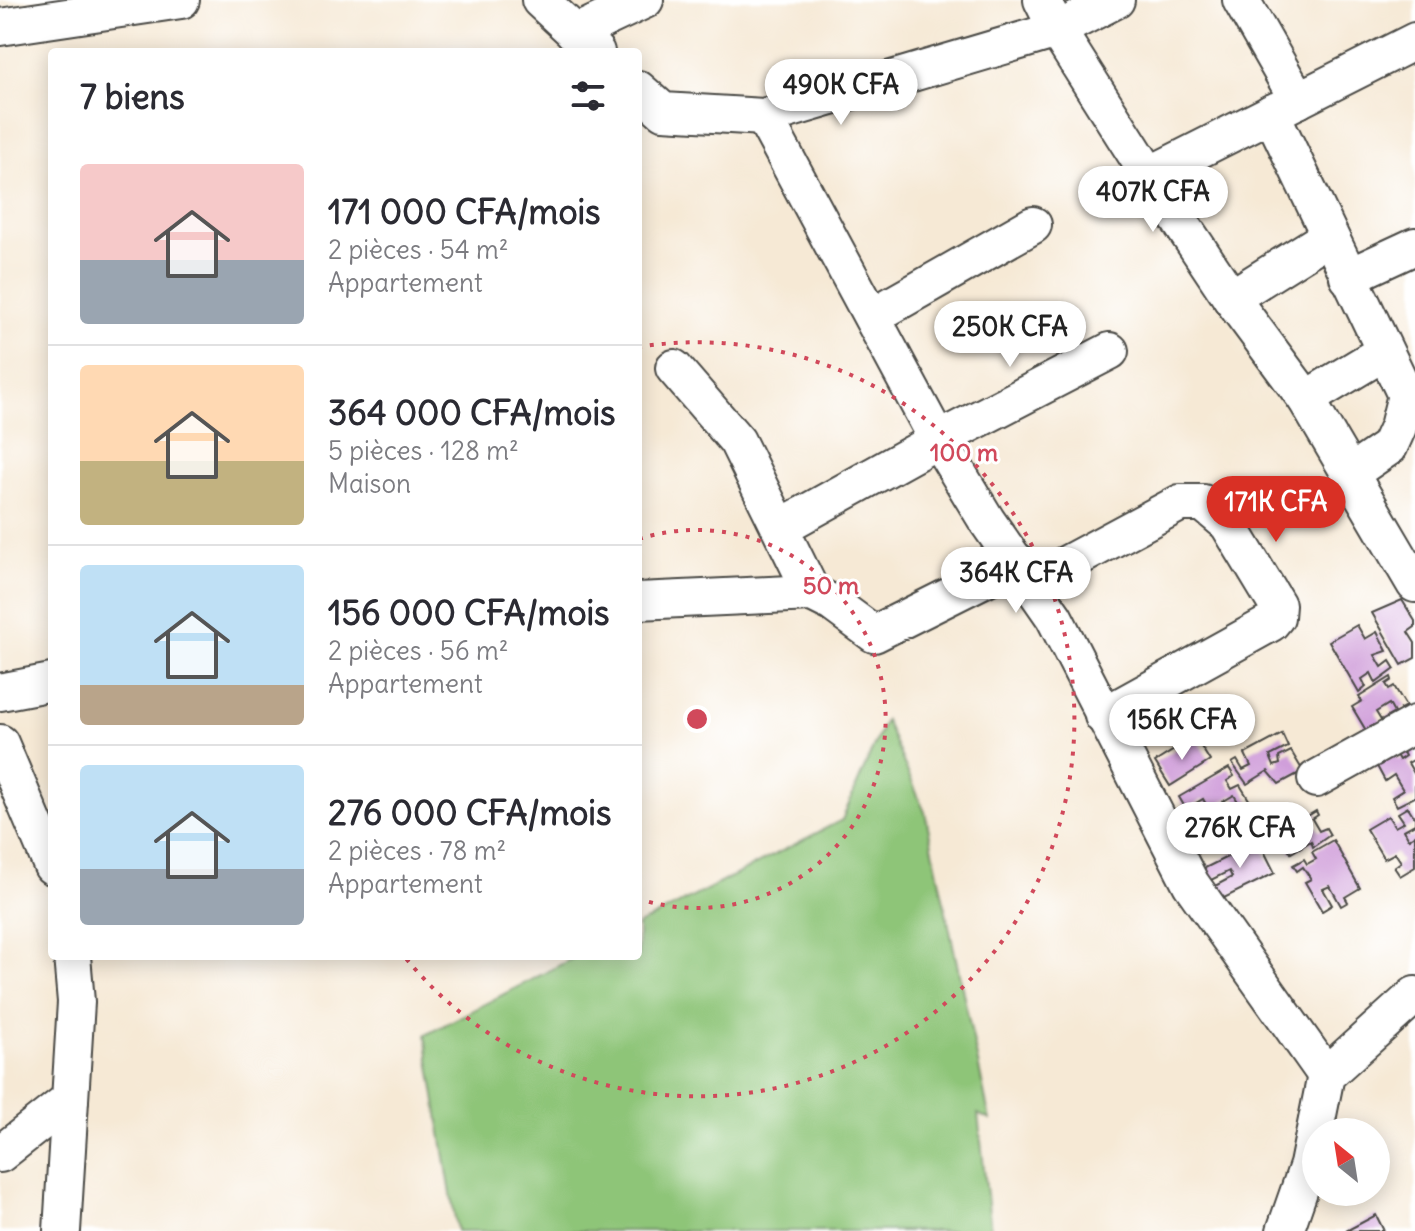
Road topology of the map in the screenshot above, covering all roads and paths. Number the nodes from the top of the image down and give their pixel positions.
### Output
1 (181, 0) edge
2 (540, 0) edge
3 (645, 0) edge
4 (1116, 0) edge
5 (1241, 0) edge
6 (1050, 15) edge
7 (17, 16) edge
8 (1415, 41) edge
9 (585, 43) edge
10 (642, 93) edge
11 (1285, 106) junction
12 (764, 117) junction
13 (1149, 175) junction
14 (1033, 225) dead end
15 (1328, 237) junction
16 (1415, 246) edge
17 (1348, 277) junction
18 (1231, 298) junction
19 (873, 316) junction
20 (1110, 351) dead end
21 (1384, 352) junction
22 (674, 368) dead end
23 (1410, 393) edge
24 (1306, 399) junction
25 (938, 440) junction
26 (1351, 473) junction
27 (781, 527) junction
28 (1401, 529) edge
29 (1024, 572) junction
30 (1415, 584) edge
31 (812, 593) junction
32 (642, 601) edge
33 (48, 683) edge
34 (0, 692) edge
35 (1103, 716) junction
36 (1415, 724) edge
37 (0, 743) edge
38 (1316, 779) dead end
39 (48, 857) edge
40 (72, 960) edge
41 (1415, 995) edge
42 (1326, 1075) junction
43 (70, 1099) junction
44 (0, 1154) edge
45 (62, 1231) edge
46 (1285, 1231) edge

1 - 7 street
2 - 9 street
3 - 9 street
4 - 6 street
5 - 11 street
6 - 12 street
6 - 13 street
8 - 11 street
10 - 12 street
11 - 13 street
11 - 15 street
12 - 19 street
13 - 18 street
14 - 19 street
15 - 17 street
15 - 18 street
16 - 17 street
17 - 21 street
18 - 24 street
19 - 25 street
20 - 25 street
21 - 23 street
21 - 24 street
22 - 27 street
23 - 26 street
24 - 26 street
25 - 27 street
25 - 29 street
26 - 28 street
27 - 31 street
28 - 30 street
29 - 31 street
29 - 35 street
29 - 35 street
31 - 32 street
33 - 34 street
35 - 42 street
36 - 38 street
37 - 39 street
40 - 43 street
41 - 42 street
42 - 46 street
43 - 44 street
43 - 45 street

